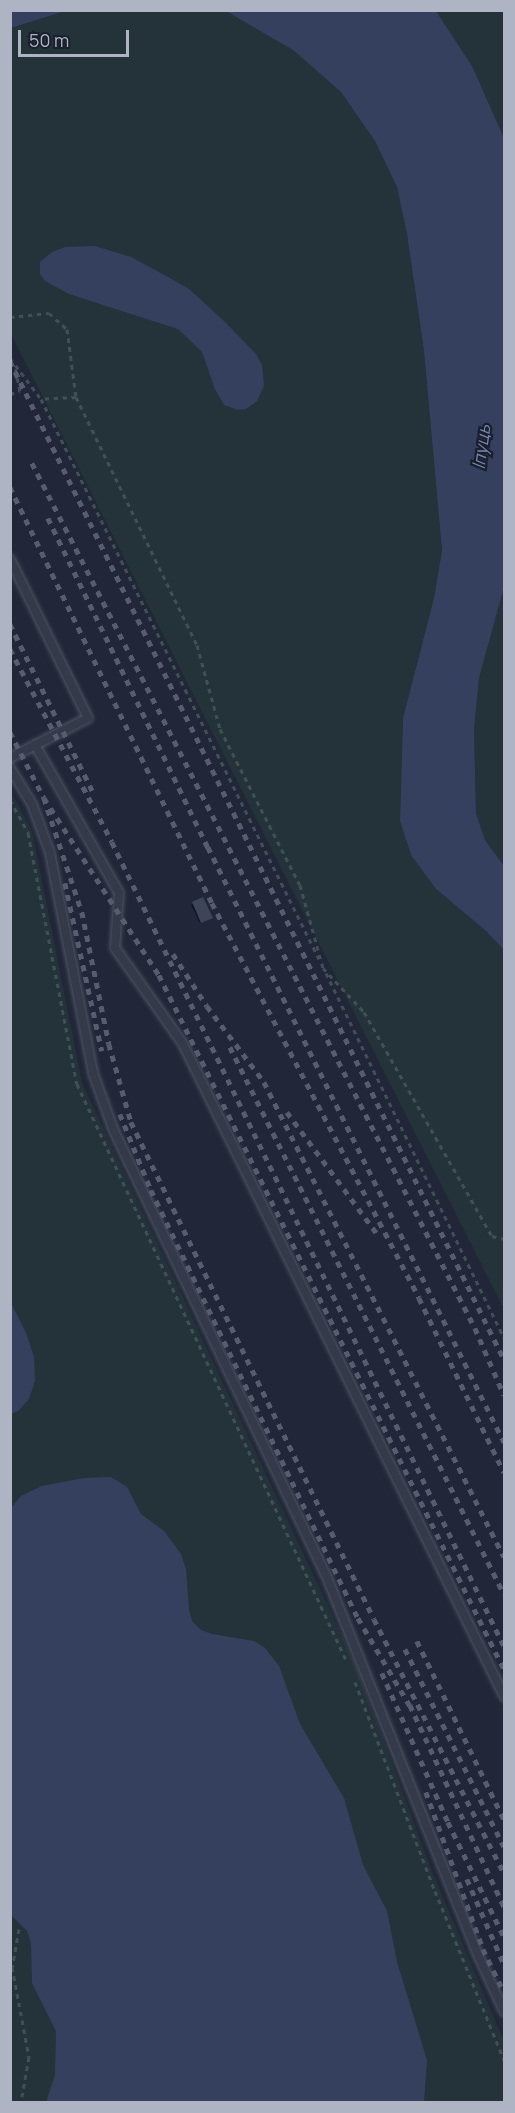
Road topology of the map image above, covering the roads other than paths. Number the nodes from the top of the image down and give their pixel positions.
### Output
1 (10, 559) edge
2 (36, 745) junction
3 (10, 758) edge
4 (10, 768) edge
5 (504, 1696) edge
6 (504, 2011) edge

1 - 2 lane
2 - 3 lane
2 - 5 lane
4 - 6 lane

